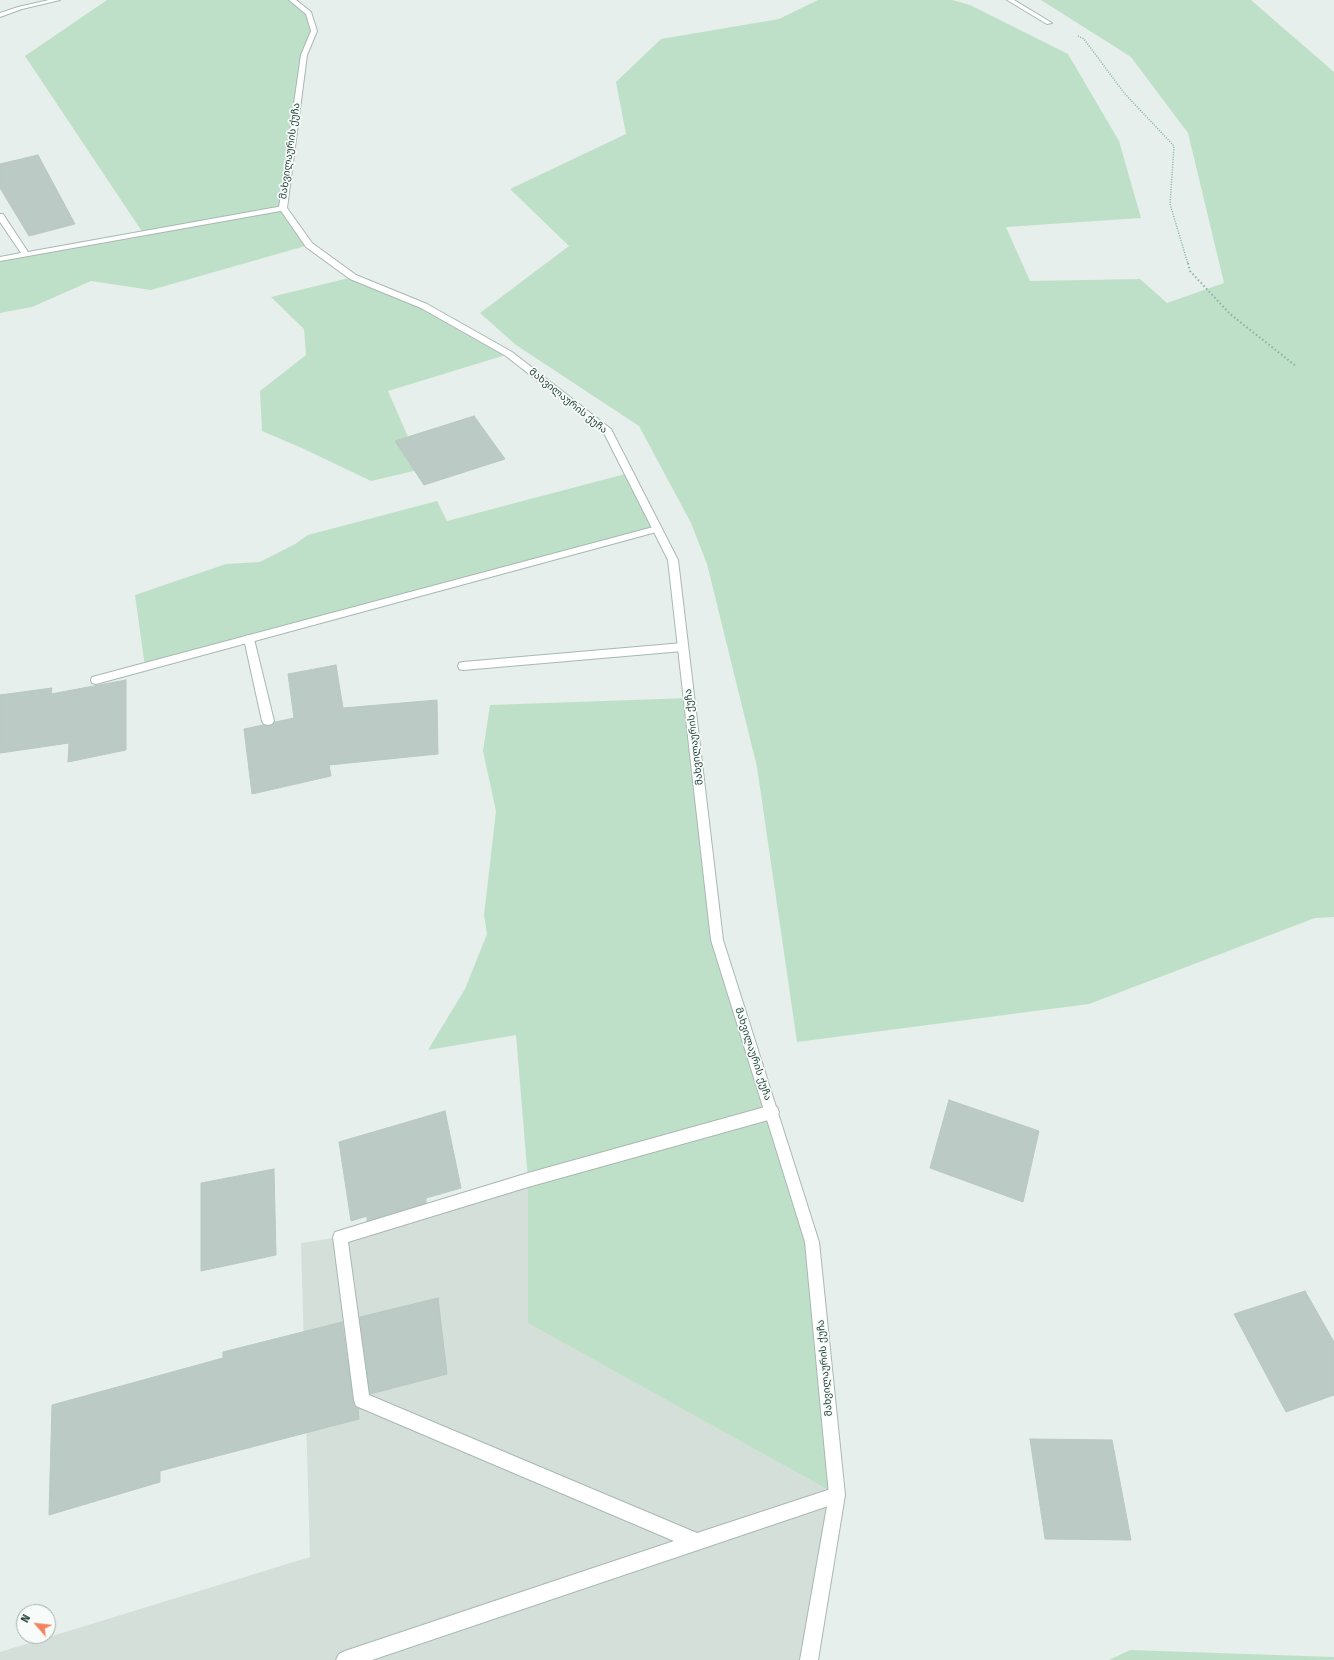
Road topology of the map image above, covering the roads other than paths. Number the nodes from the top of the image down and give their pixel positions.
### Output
1 (57, 0) edge
2 (292, 0) edge
3 (1010, 0) edge
4 (0, 15) edge
5 (1049, 23) road end
6 (283, 208) junction
7 (0, 216) edge
8 (26, 254) junction
9 (0, 259) edge
10 (657, 529) junction
11 (248, 639) junction
12 (683, 648) junction
13 (464, 666) dead end
14 (96, 680) dead end
15 (268, 721) dead end
16 (772, 1112) junction
17 (837, 1495) junction
18 (697, 1542) junction
19 (345, 1660) edge
20 (809, 1660) edge

1 - 4 street
2 - 6 street, მახვილაურის ქუჩა
3 - 5 street
6 - 8 street
6 - 10 street, მახვილაურის ქუჩა
7 - 8 street
8 - 9 street
10 - 11 street
10 - 12 street, მახვილაურის ქუჩა
11 - 14 street
11 - 15 street
12 - 13 street
12 - 16 street, მახვილაურის ქუჩა
16 - 17 street, მახვილაურის ქუჩა
16 - 18 street
17 - 18 street
17 - 20 street, მახვილაურის ქუჩა
18 - 19 street

